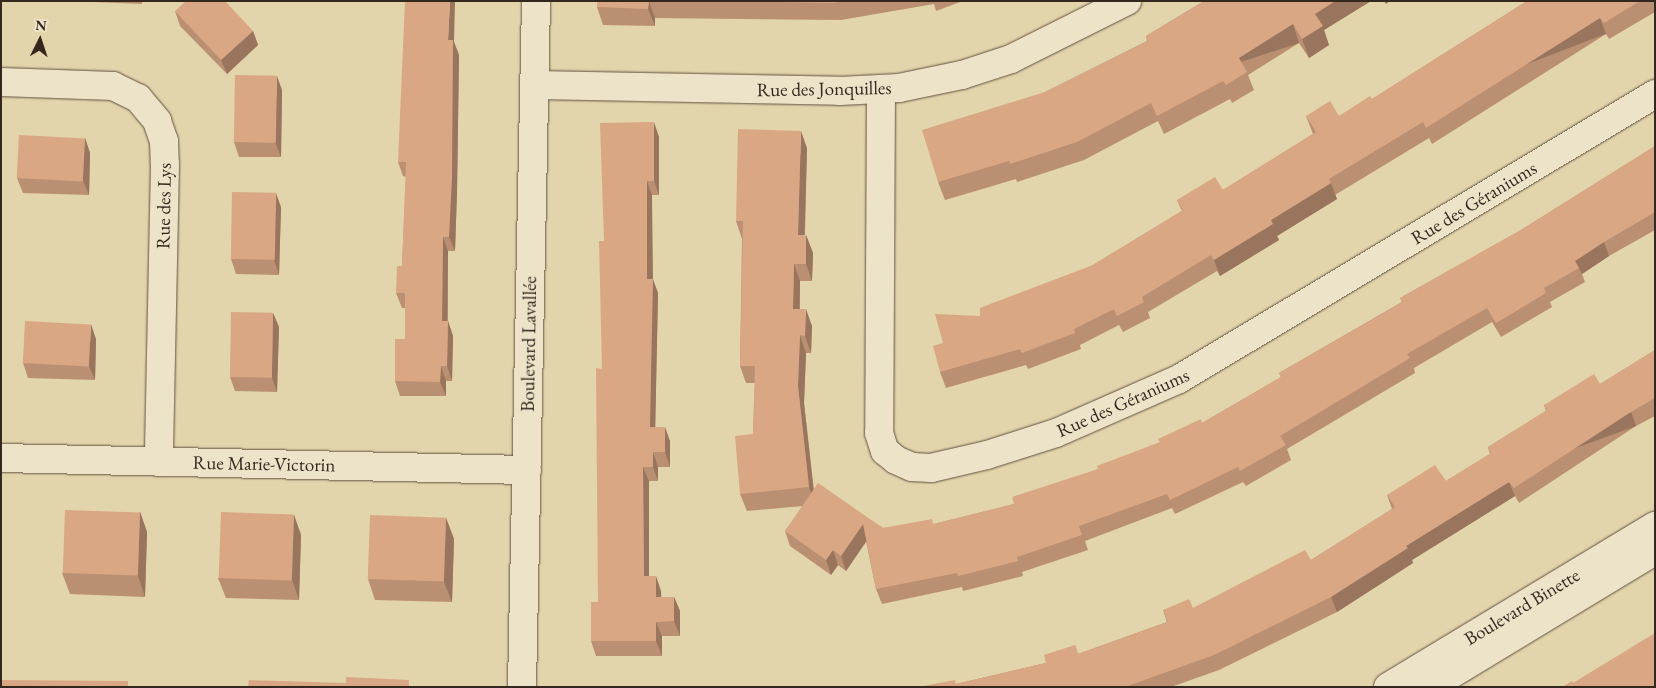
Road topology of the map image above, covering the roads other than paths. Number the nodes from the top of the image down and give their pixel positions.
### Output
1 (536, 1) edge
2 (1127, 1) edge
3 (1, 82) edge
4 (535, 85) junction
5 (881, 90) junction
6 (1655, 94) edge
7 (1, 458) edge
8 (159, 462) junction
9 (527, 470) junction
10 (1655, 526) edge
11 (1655, 551) edge
12 (522, 687) edge
13 (1388, 687) edge
14 (1430, 687) edge

1 - 4 street, Boulevard Lavallée
2 - 5 street, Rue des Jonquilles
3 - 8 street, Rue des Lys
4 - 5 street, Rue des Jonquilles
4 - 9 street, Boulevard Lavallée
5 - 6 street, Rue des Géraniums
7 - 8 street, Rue Marie-Victorin
8 - 9 street, Rue Marie-Victorin
9 - 12 street, Boulevard Lavallée
10 - 13 street, Boulevard Binette
11 - 14 street, Boulevard Binette

